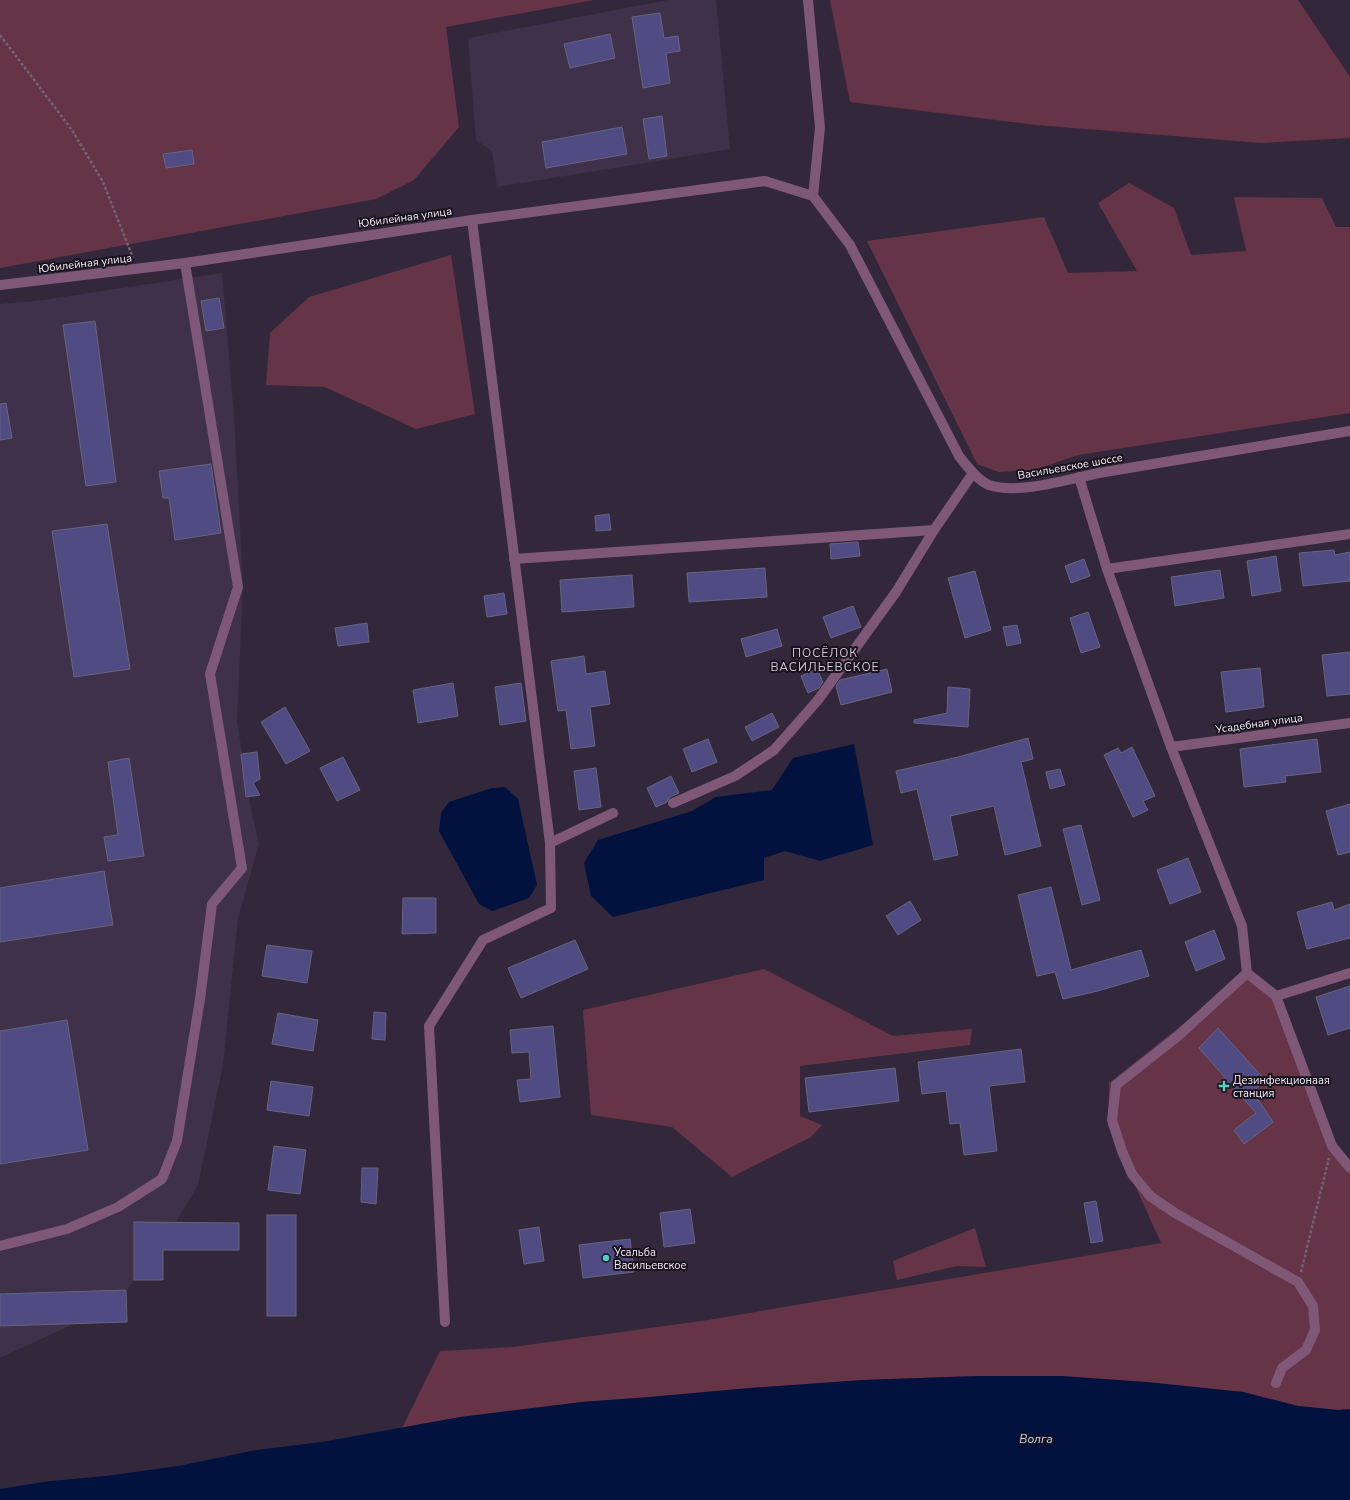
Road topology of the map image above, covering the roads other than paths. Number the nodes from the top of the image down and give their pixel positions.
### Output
1 (808, 0) edge
2 (813, 196) junction
3 (472, 220) junction
4 (185, 263) junction
5 (0, 284) edge
6 (1350, 430) edge
7 (973, 473) junction
8 (1079, 477) junction
9 (934, 530) junction
10 (1350, 534) edge
11 (514, 559) junction
12 (1107, 569) junction
13 (1350, 723) edge
14 (1171, 747) junction
15 (673, 803) dead end
16 (613, 814) dead end
17 (550, 843) junction
18 (1247, 973) junction
19 (1350, 973) edge
20 (1276, 996) junction
21 (1350, 1168) edge
22 (0, 1246) edge
23 (446, 1322) dead end
24 (1276, 1382) dead end

1 - 2 street
2 - 3 street, Юбилейная улица
2 - 7 street, Васильевское шоссе
3 - 4 street, Юбилейная улица
3 - 11 street
4 - 5 street, Юбилейная улица
4 - 22 street
6 - 8 street, Васильевское шоссе
7 - 8 street, Васильевское шоссе
7 - 9 street
8 - 12 street
9 - 11 street
9 - 15 street
10 - 12 street
11 - 17 street
12 - 14 street
13 - 14 street, Усадебная улица
14 - 18 street
16 - 17 street
17 - 23 street
18 - 20 street
18 - 24 street
19 - 20 street
20 - 21 street

